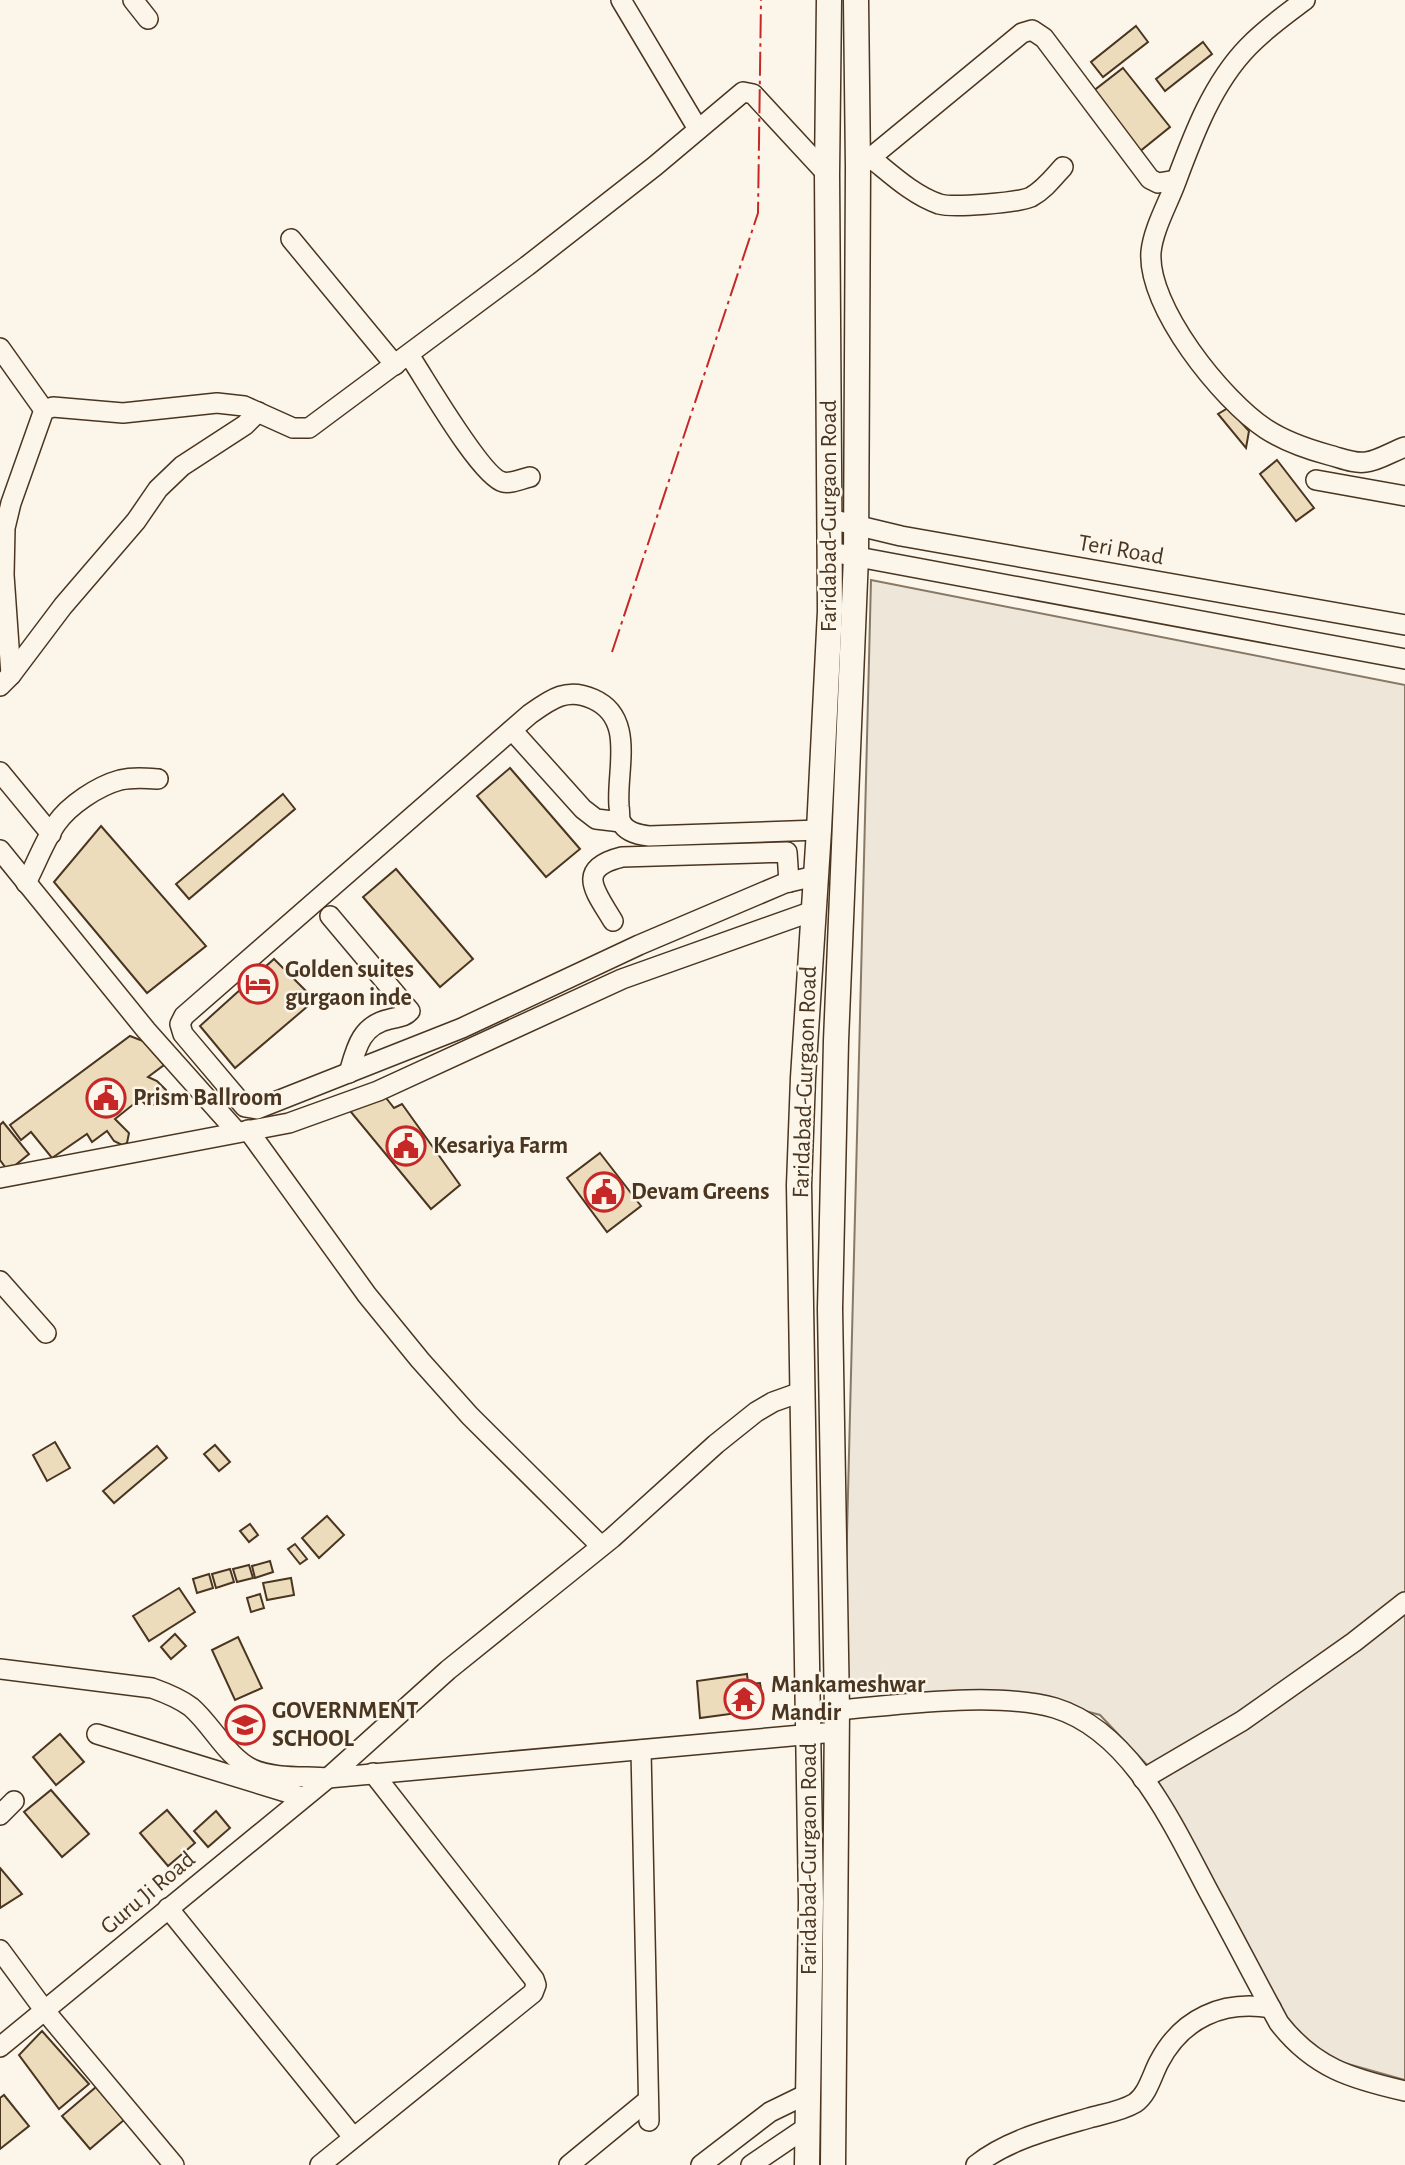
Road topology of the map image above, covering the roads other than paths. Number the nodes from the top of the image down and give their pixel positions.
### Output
1 (133, 0) edge
2 (621, 0) edge
3 (829, 0) edge
4 (856, 0) edge
5 (1305, 0) edge
6 (148, 19) dead end
7 (698, 129) junction
8 (864, 163) junction
9 (1063, 167) dead end
10 (827, 174) junction
11 (1176, 180) junction
12 (291, 239) dead end
13 (0, 348) edge
14 (402, 360) junction
15 (44, 410) junction
16 (258, 412) junction
17 (1405, 447) edge
18 (530, 477) dead end
19 (1316, 481) dead end
20 (1405, 496) edge
21 (830, 519) junction
22 (856, 526) junction
23 (830, 552) junction
24 (856, 556) junction
25 (1405, 625) edge
26 (1405, 659) edge
27 (5, 681) edge
28 (512, 730) junction
29 (0, 772) edge
30 (158, 779) dead end
31 (621, 822) junction
32 (819, 830) junction
33 (51, 834) junction
34 (0, 850) edge
35 (815, 876) junction
36 (789, 882) junction
37 (26, 883) junction
38 (813, 911) junction
39 (330, 916) dead end
40 (613, 922) dead end
41 (349, 1073) junction
42 (243, 1131) junction
43 (0, 1178) edge
44 (0, 1281) edge
45 (46, 1333) dead end
46 (802, 1392) junction
47 (601, 1546) junction
48 (1405, 1602) edge
49 (0, 1669) edge
50 (836, 1721) junction
51 (97, 1734) dead end
52 (808, 1735) junction
53 (641, 1750) junction
54 (373, 1773) junction
55 (328, 1778) junction
56 (1143, 1779) junction
57 (302, 1797) junction
58 (168, 1908) junction
59 (0, 1950) edge
60 (1271, 2008) junction
61 (45, 2011) junction
62 (0, 2047) edge
63 (1405, 2091) edge
64 (807, 2094) junction
65 (648, 2100) junction
66 (649, 2121) dead end
67 (807, 2127) junction
68 (353, 2137) junction
69 (174, 2165) edge
70 (320, 2165) edge
71 (569, 2165) edge
72 (701, 2165) edge
73 (751, 2165) edge
74 (807, 2165) edge
75 (833, 2165) edge
76 (976, 2165) edge

1 - 6 street
2 - 7 street
3 - 10 main road, Faridabad-Gurgaon Road
4 - 8 main road, Faridabad-Gurgaon Road
5 - 11 street
7 - 10 street
7 - 14 street
8 - 9 street
8 - 11 street
8 - 22 main road, Faridabad-Gurgaon Road
10 - 21 main road, Faridabad-Gurgaon Road
11 - 17 street
12 - 14 street
13 - 15 street
14 - 16 street
14 - 18 street
15 - 16 street
15 - 27 street
16 - 27 street
19 - 20 street
21 - 22 street, Teri Road
21 - 23 main road, Faridabad-Gurgaon Road
22 - 24 main road, Faridabad-Gurgaon Road
22 - 25 street, Teri Road
23 - 24 street
23 - 32 main road, Faridabad-Gurgaon Road
24 - 26 street
24 - 50 main road, Faridabad-Gurgaon Road
28 - 31 street
28 - 31 street
28 - 41 street
29 - 33 street
30 - 33 street
31 - 32 street
32 - 35 main road, Faridabad-Gurgaon Road
33 - 37 street
34 - 37 street
35 - 36 street
35 - 38 main road, Faridabad-Gurgaon Road
36 - 40 street
36 - 41 street
37 - 42 street
38 - 42 street
38 - 46 main road, Faridabad-Gurgaon Road
39 - 41 street
42 - 43 street
42 - 47 street
44 - 45 street
46 - 47 street, Guru Ji Road
46 - 52 main road, Faridabad-Gurgaon Road
47 - 55 street, Guru Ji Road
48 - 56 street
49 - 55 street
50 - 52 street
50 - 56 street
50 - 75 main road, Faridabad-Gurgaon Road
51 - 57 street
52 - 53 street
52 - 64 main road, Faridabad-Gurgaon Road
53 - 54 street
53 - 65 street
54 - 55 street
54 - 68 street
55 - 57 street, Guru Ji Road
56 - 60 street
57 - 58 street, Guru Ji Road
58 - 61 street, Guru Ji Road
58 - 68 street
59 - 61 street
60 - 63 street
60 - 76 street
61 - 62 street, Guru Ji Road
61 - 69 street
64 - 67 main road, Faridabad-Gurgaon Road
64 - 72 street
65 - 66 street
65 - 71 street
67 - 73 street
67 - 74 main road, Faridabad-Gurgaon Road
68 - 70 street

